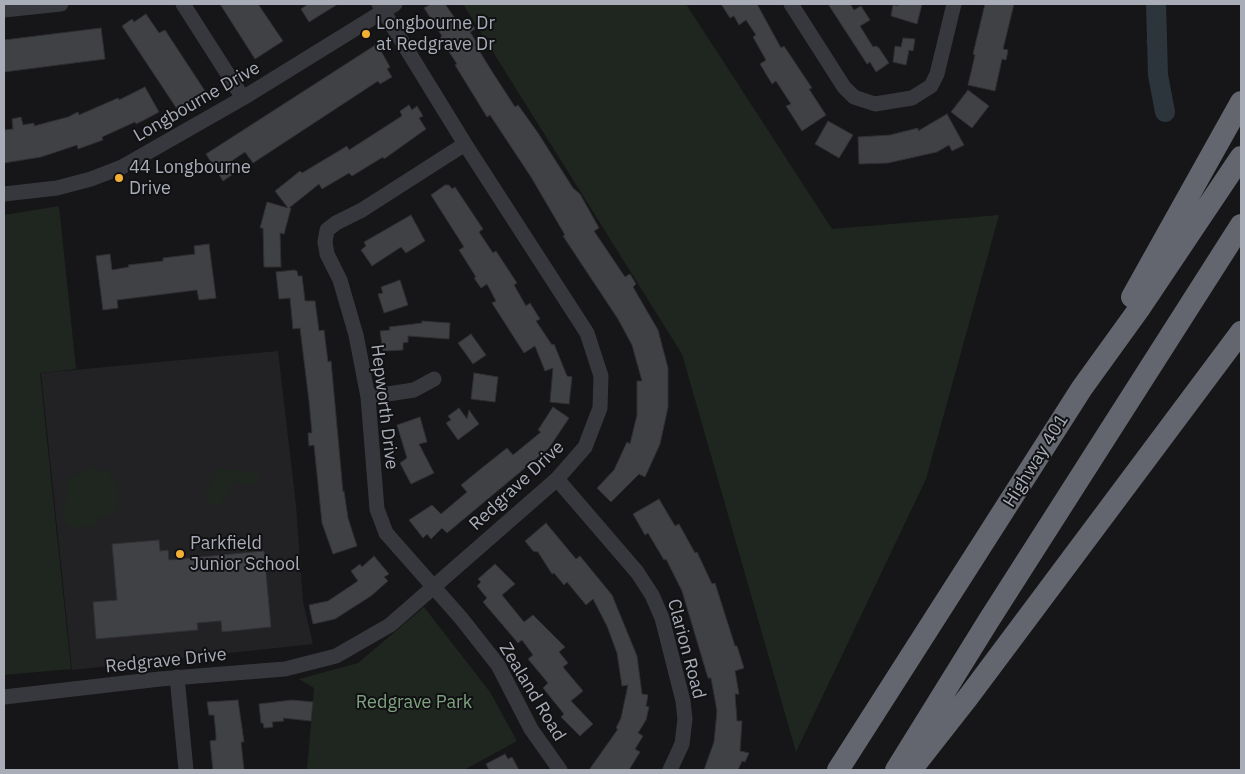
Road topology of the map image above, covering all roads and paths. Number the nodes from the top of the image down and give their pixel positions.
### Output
1 (60, 4) edge
2 (184, 4) edge
3 (791, 4) edge
4 (954, 4) edge
5 (386, 6) edge
6 (4, 10) edge
7 (242, 98) junction
8 (1241, 102) edge
9 (465, 144) junction
10 (1241, 157) edge
11 (4, 194) edge
12 (1241, 225) edge
13 (1241, 332) edge
14 (434, 379) dead end
15 (1082, 388) junction
16 (368, 398) junction
17 (557, 479) junction
18 (433, 588) junction
19 (177, 677) junction
20 (4, 698) edge
21 (186, 770) edge
22 (560, 770) edge
23 (670, 770) edge
24 (838, 770) edge
25 (896, 770) edge
26 (911, 770) edge

1 - 6 street
2 - 7 street
3 - 4 street
5 - 7 street, Longbourne Drive
5 - 9 street, Redgrave Drive
7 - 11 street, Longbourne Drive
8 - 15 highway
9 - 16 street, Hepworth Drive
9 - 17 street, Redgrave Drive
10 - 15 highway, Highway 401
12 - 25 highway
13 - 26 highway
14 - 16 street
15 - 24 highway, Highway 401
16 - 18 street, Hepworth Drive
17 - 18 street, Redgrave Drive
17 - 23 street, Clarion Road
18 - 19 street, Redgrave Drive
18 - 22 street, Zealand Road
19 - 20 street, Redgrave Drive
19 - 21 street

